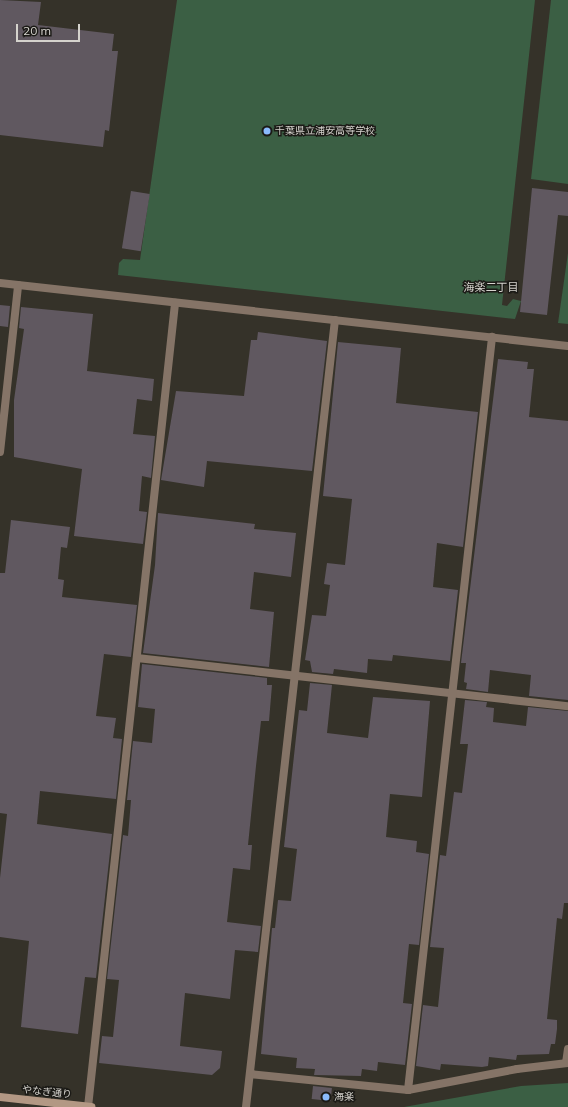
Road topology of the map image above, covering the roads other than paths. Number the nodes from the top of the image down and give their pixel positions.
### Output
1 (0, 284) edge
2 (18, 286) junction
3 (175, 303) junction
4 (336, 320) junction
5 (492, 337) junction
6 (568, 346) edge
7 (0, 452) edge
8 (137, 658) junction
9 (295, 676) junction
10 (451, 693) junction
11 (568, 706) edge
12 (568, 1049) edge
13 (567, 1063) edge
14 (250, 1074) junction
15 (408, 1090) junction
16 (0, 1097) edge
17 (88, 1107) edge
18 (91, 1107) edge
19 (246, 1107) edge

1 - 2 street
2 - 3 street
2 - 7 street
3 - 4 street
3 - 8 street
4 - 5 street
4 - 9 street
5 - 6 street
5 - 10 street
8 - 9 street
8 - 17 street
9 - 10 street
9 - 14 street
10 - 11 street
10 - 15 street
12 - 13 street
13 - 15 street
14 - 15 street
14 - 19 street
16 - 17 main road, やなぎ通り
17 - 18 main road, やなぎ通り

